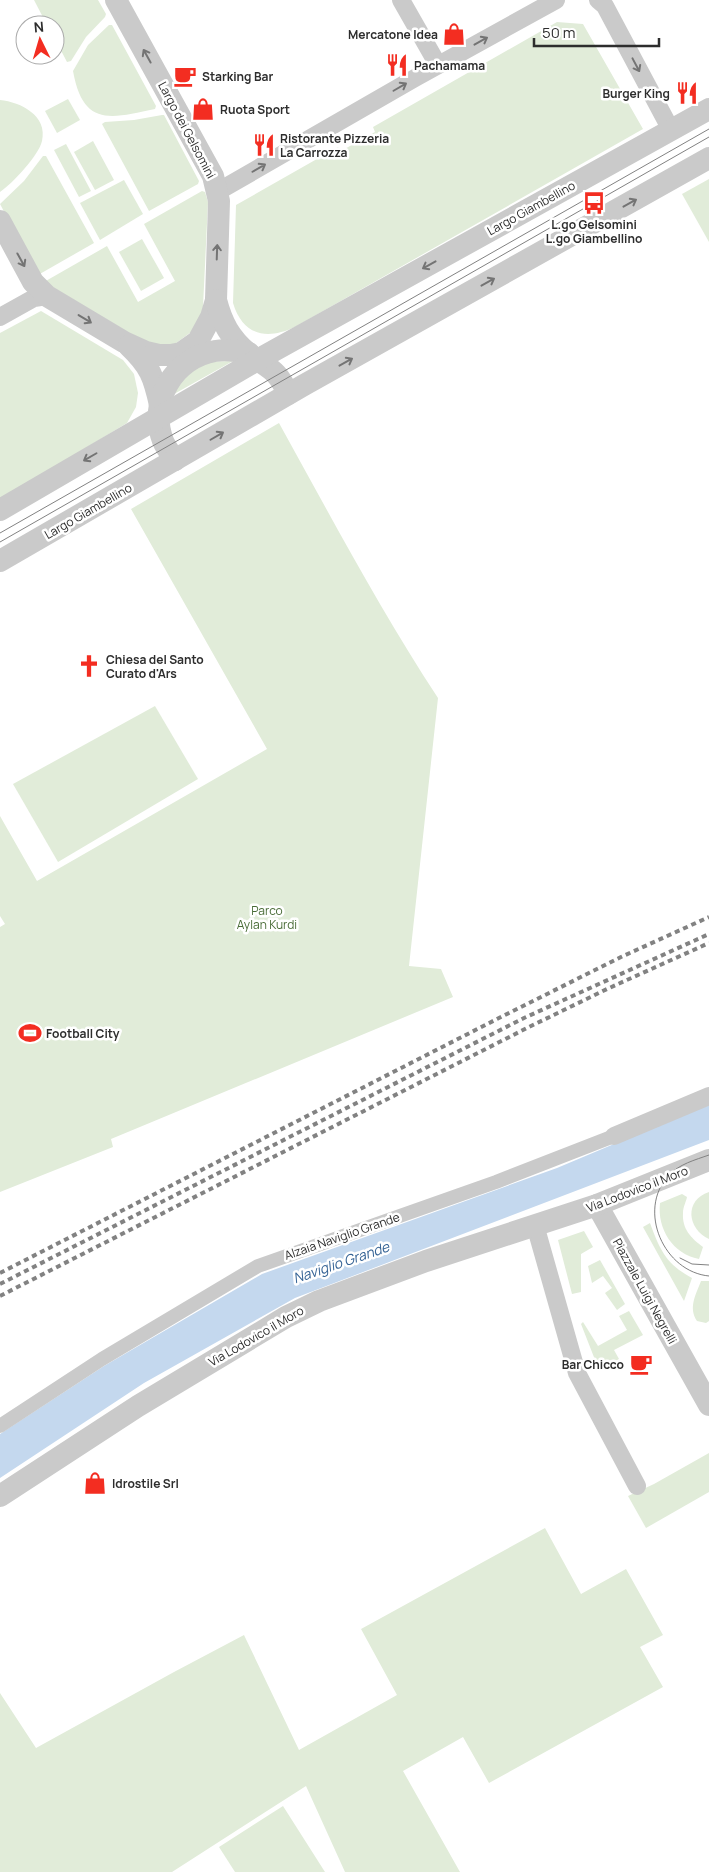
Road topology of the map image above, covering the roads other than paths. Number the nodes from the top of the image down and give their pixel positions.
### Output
1 (116, 0) edge
2 (401, 0) edge
3 (556, 0) edge
4 (605, 2) edge
5 (438, 65) junction
6 (709, 109) edge
7 (671, 130) junction
8 (700, 163) edge
9 (217, 192) junction
10 (0, 221) edge
11 (47, 296) junction
12 (216, 300) junction
13 (0, 317) edge
14 (124, 342) junction
15 (254, 356) junction
16 (288, 394) junction
17 (159, 411) junction
18 (175, 460) junction
19 (0, 510) edge
20 (0, 561) edge
21 (709, 1096) edge
22 (614, 1136) joint
23 (709, 1160) edge
24 (597, 1205) junction
25 (535, 1225) junction
26 (709, 1405) edge
27 (0, 1426) edge
28 (637, 1486) dead end
29 (0, 1496) edge

9 -> 1 street, Largo dei Gelsomini
2 - 5 street
5 -> 3 street
4 -> 7 street
9 -> 5 street
6 - 7 street, Largo Giambellino
7 -> 15 street, Largo Giambellino
16 -> 8 street, Largo Giambellino
12 -> 9 street, Largo dei Gelsomini
10 -> 11 street, Largo dei Gelsomini
11 - 13 street
11 -> 14 street, Largo dei Gelsomini
12 - 14 street, Largo dei Gelsomini
12 - 15 street, Largo dei Gelsomini
14 - 17 street, Largo dei Gelsomini
15 - 16 street
15 - 17 street, Largo Giambellino
15 - 17 street
18 -> 16 street, Largo Giambellino
17 - 18 street
17 -> 19 street, Largo Giambellino
18 - 20 street, Largo Giambellino
21 - 22 street, Alzaia Naviglio Grande
22 - 27 street, Alzaia Naviglio Grande
23 - 24 street, Via Lodovico il Moro
24 - 25 street, Via Lodovico il Moro
24 - 26 street, Piazzale Luigi Negrelli
25 - 28 street
25 - 29 street, Via Lodovico il Moro

